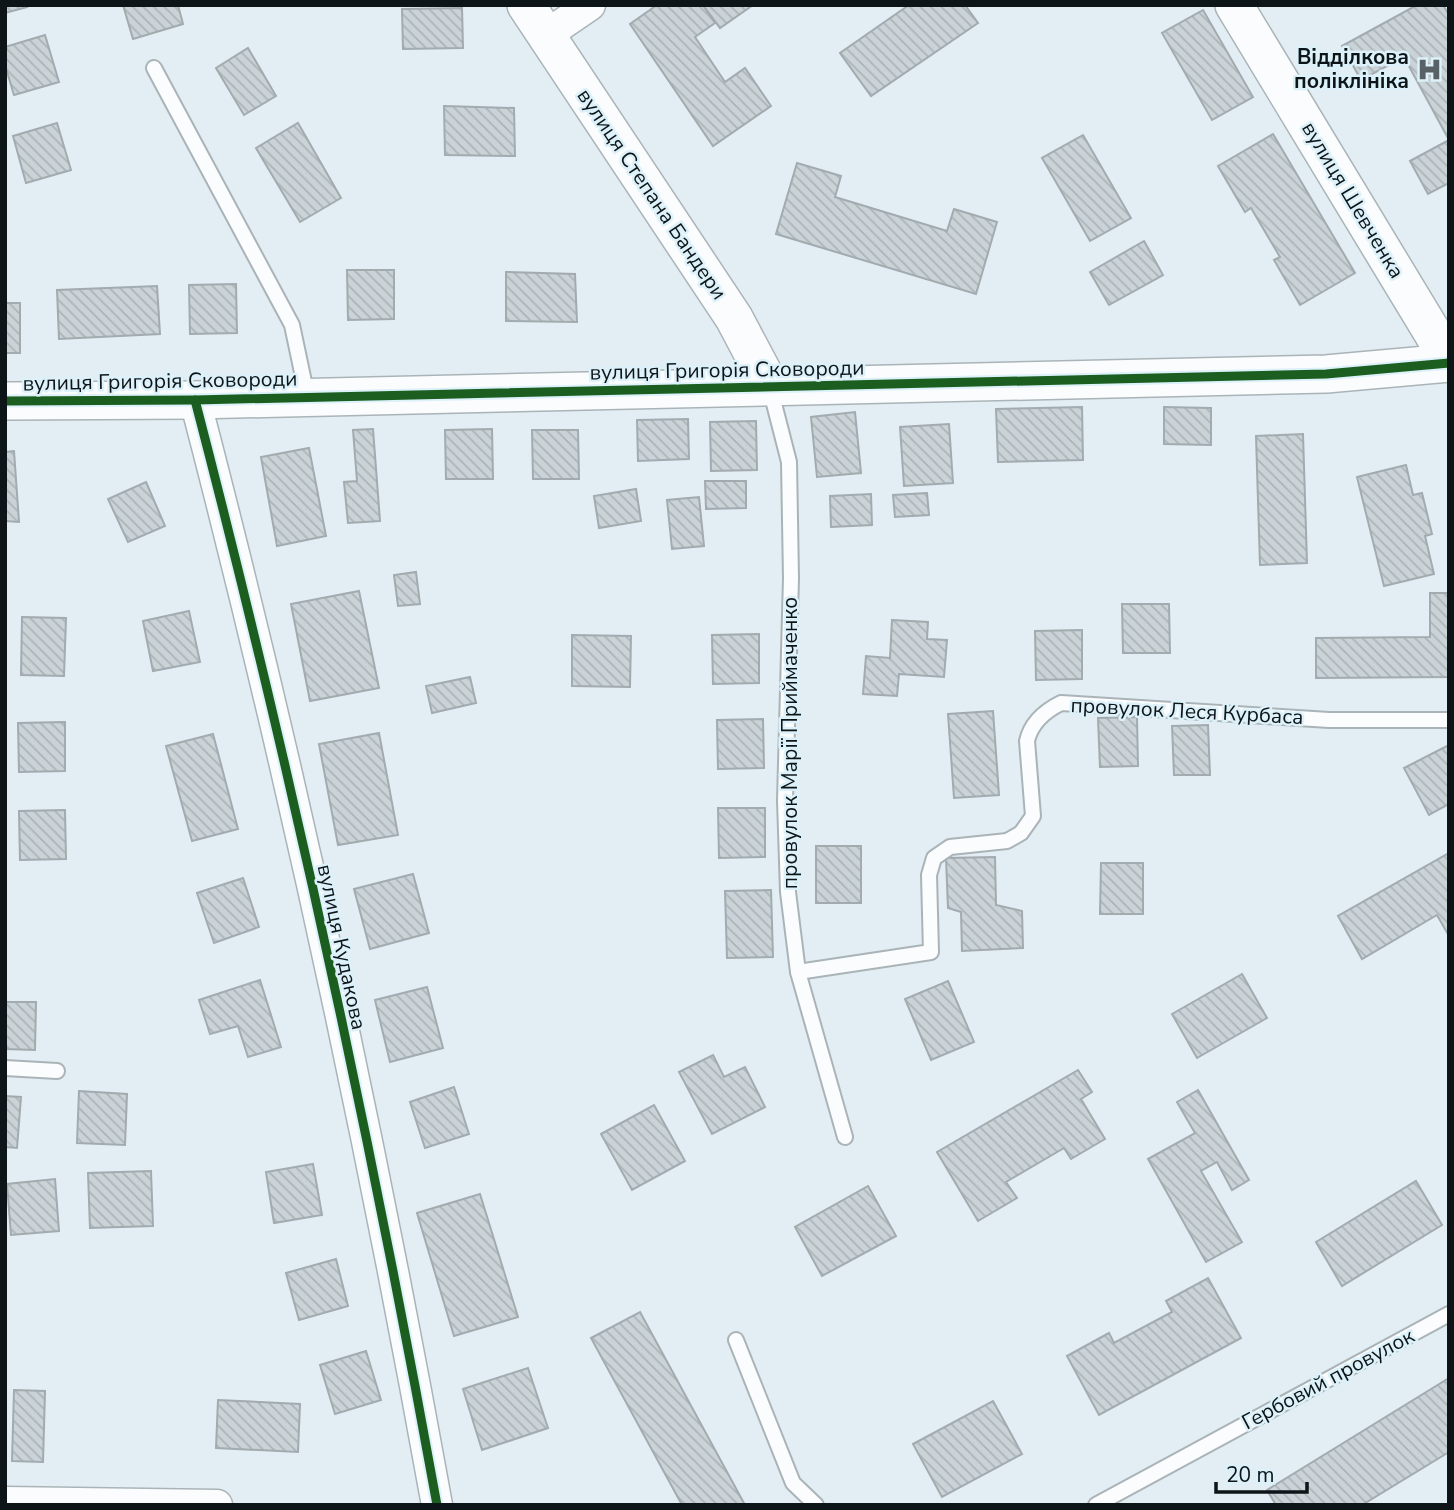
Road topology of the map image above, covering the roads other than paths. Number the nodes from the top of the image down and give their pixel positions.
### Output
1 (526, 5) edge
2 (590, 5) edge
3 (1234, 5) edge
4 (546, 35) junction
5 (154, 68) dead end
6 (1449, 361) edge
7 (770, 386) junction
8 (307, 396) junction
9 (195, 400) junction
10 (5, 401) edge
11 (1449, 720) edge
12 (798, 972) junction
13 (5, 1068) edge
14 (57, 1071) dead end
15 (845, 1137) dead end
16 (1449, 1314) edge
17 (736, 1340) dead end
18 (5, 1502) edge
19 (217, 1505) edge
20 (437, 1505) edge
21 (816, 1505) edge
22 (1096, 1505) edge

1 - 4 street, вулиця Степана Бандери
2 - 4 street
3 - 6 street, вулиця Шевченка
4 - 7 street, вулиця Степана Бандери
5 - 8 lane
6 - 7 street, вулиця Григорія Сковороди
7 - 8 street, вулиця Григорія Сковороди
7 - 12 lane, провулок Марії Приймаченко
8 - 9 street, вулиця Григорія Сковороди
9 - 10 street, вулиця Григорія Сковороди
9 - 20 street, вулиця Кудакова
11 - 12 lane, провулок Леся Курбаса
12 - 15 lane, провулок Марії Приймаченко
13 - 14 lane
16 - 22 lane, Гербовий провулок
17 - 21 lane
18 - 19 street

